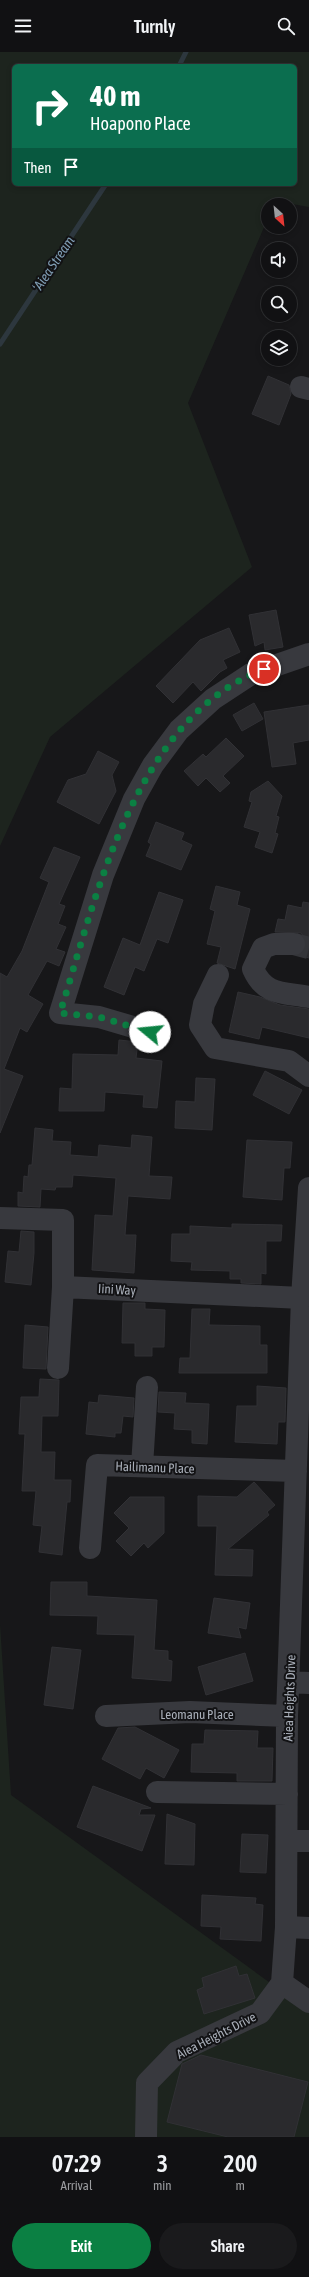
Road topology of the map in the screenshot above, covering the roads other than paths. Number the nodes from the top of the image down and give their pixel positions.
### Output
1 (309, 654) edge
2 (294, 944) tunnel mouth
3 (218, 976) dead end
4 (309, 997) edge
5 (150, 1032) dead end
6 (309, 1076) edge
7 (309, 1188) edge
8 (0, 1218) edge
9 (62, 1287) junction
10 (302, 1298) junction
11 (304, 1357) edge
12 (58, 1368) dead end
13 (147, 1387) dead end
14 (142, 1466) junction
15 (296, 1471) junction
16 (302, 1517) edge
17 (90, 1548) dead end
18 (301, 1601) edge
19 (299, 1682) edge
20 (106, 1716) dead end
21 (287, 1716) junction
22 (157, 1792) dead end
23 (287, 1794) junction
24 (287, 1841) junction
25 (309, 1841) edge
26 (286, 1927) junction
27 (309, 1928) edge
28 (282, 1983) junction
29 (309, 2002) edge
30 (146, 2137) edge

1 - 5 street
2 - 4 street
3 - 6 street
7 - 10 street, Aiea Heights Drive
8 - 9 street
9 - 10 street, Iini Way
9 - 12 street
10 - 11 street, Aiea Heights Drive
11 - 15 street, Aiea Heights Drive
13 - 14 street
14 - 15 street, Hailimanu Place
14 - 17 street, Hailimanu Place
15 - 16 street, Aiea Heights Drive
16 - 18 street, Aiea Heights Drive
18 - 19 street, Aiea Heights Drive
19 - 21 street, Aiea Heights Drive
20 - 21 street, Leomanu Place
21 - 23 street, Aiea Heights Drive
22 - 23 street
23 - 24 street, Aiea Heights Drive
24 - 25 street
24 - 26 street, Aiea Heights Drive
26 - 27 street
26 - 28 street, Aiea Heights Drive
28 - 29 street
28 - 30 street, Aiea Heights Drive

